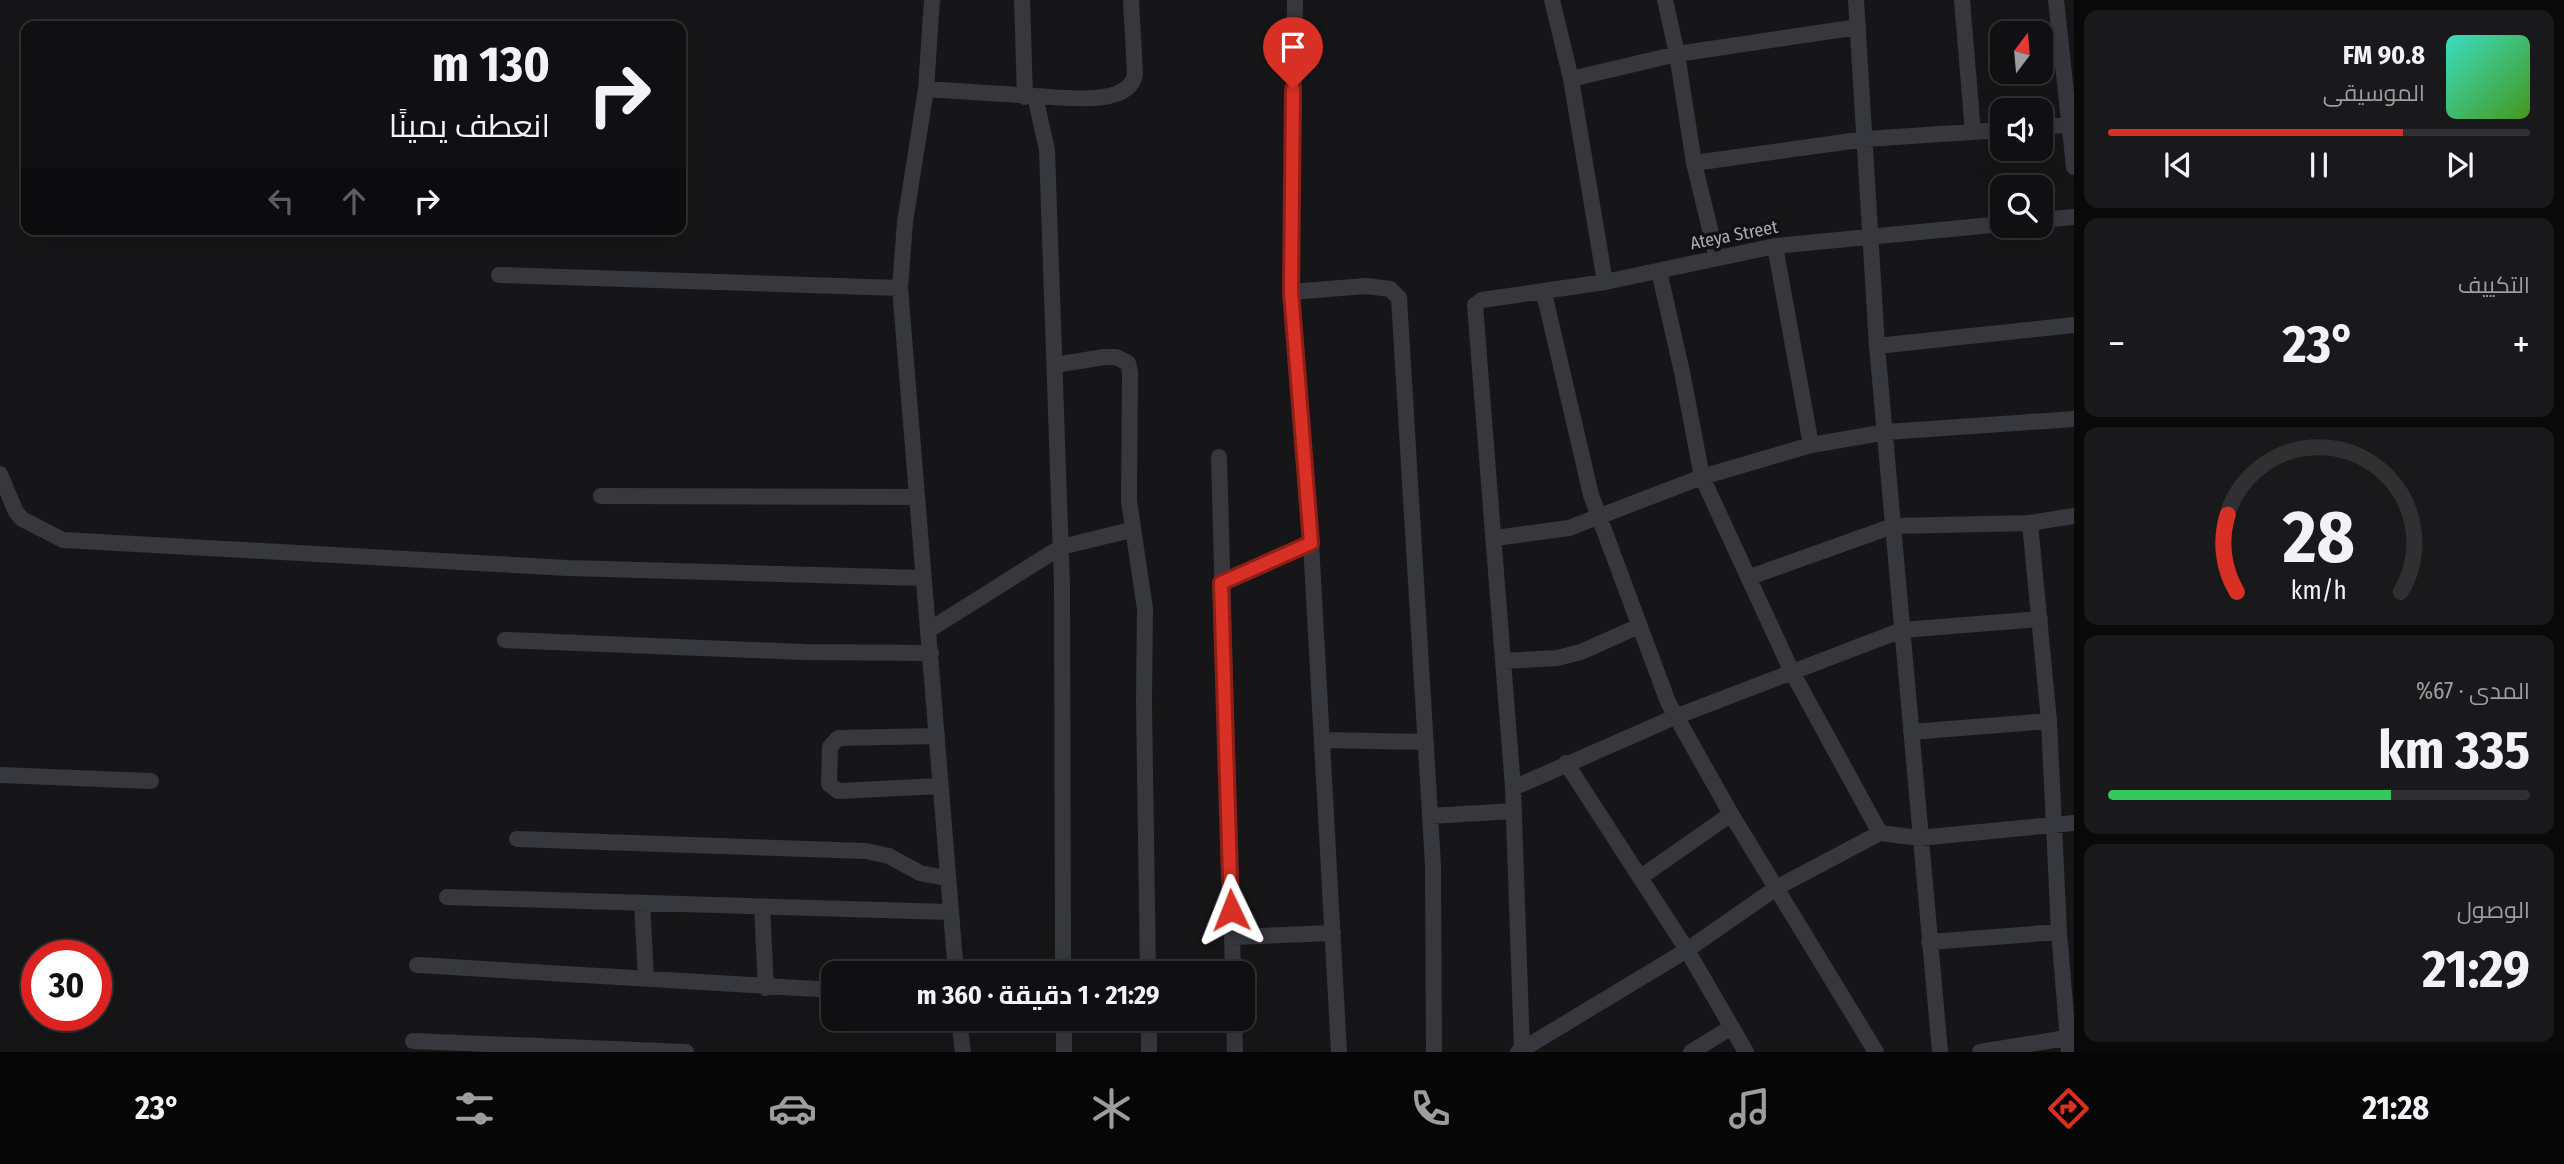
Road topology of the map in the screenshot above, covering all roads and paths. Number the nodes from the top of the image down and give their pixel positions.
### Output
1 (932, 0) edge
2 (1022, 0) edge
3 (1131, 0) edge
4 (1295, 0) edge
5 (1552, 0) edge
6 (1665, 0) edge
7 (1856, 0) edge
8 (1962, 0) edge
9 (2056, 0) edge
10 (1857, 27) junction
11 (1677, 54) junction
12 (1571, 79) junction
13 (926, 89) junction
14 (1030, 97) junction
15 (2072, 124) edge
16 (2053, 126) edge
17 (1990, 131) edge
18 (1973, 132) junction
19 (1866, 139) junction
20 (1695, 163) junction
21 (2074, 167) edge
22 (2074, 217) edge
23 (2053, 219) edge
24 (1990, 225) edge
25 (1871, 237) junction
26 (1774, 246) junction
27 (1717, 258) junction
28 (1658, 271) junction
29 (499, 275) dead end
30 (1605, 282) junction
31 (900, 288) junction
32 (1291, 292) junction
33 (1544, 293) junction
34 (2074, 325) edge
35 (1877, 346) junction
36 (1055, 365) junction
37 (2074, 419) edge
38 (1887, 432) junction
39 (1811, 445) junction
40 (1219, 457) dead end
41 (0, 474) edge
42 (1702, 477) junction
43 (601, 496) dead end
44 (915, 496) junction
45 (2074, 516) edge
46 (1599, 517) junction
47 (2030, 523) junction
48 (1893, 526) junction
49 (1131, 530) junction
50 (1495, 538) junction
51 (1311, 543) junction
52 (1060, 547) junction
53 (1750, 577) junction
54 (923, 578) junction
55 (1221, 583) junction
56 (2040, 619) junction
57 (1639, 626) junction
58 (929, 630) junction
59 (1902, 630) junction
60 (505, 640) dead end
61 (931, 653) junction
62 (1504, 661) junction
63 (1792, 672) junction
64 (1675, 717) junction
65 (2049, 721) junction
66 (1911, 732) junction
67 (937, 736) junction
68 (1322, 740) junction
69 (1426, 742) junction
70 (1566, 763) junction
71 (0, 775) edge
72 (151, 781) dead end
73 (940, 786) junction
74 (1513, 788) junction
75 (1514, 811) junction
76 (1731, 814) junction
77 (1430, 816) junction
78 (2074, 823) edge
79 (2053, 825) junction
80 (1880, 833) junction
81 (1919, 838) junction
82 (517, 839) dead end
83 (1641, 877) junction
84 (946, 878) junction
85 (1776, 888) junction
86 (447, 897) dead end
87 (642, 903) junction
88 (762, 906) junction
89 (949, 912) junction
90 (2059, 932) junction
91 (1333, 933) junction
92 (1232, 937) junction
93 (1928, 942) junction
94 (1687, 950) junction
95 (955, 961) edge
96 (1063, 961) edge
97 (1148, 961) edge
98 (1233, 961) edge
99 (417, 965) dead end
100 (646, 978) junction
101 (766, 988) junction
102 (821, 990) edge
103 (1731, 1027) junction
104 (961, 1031) edge
105 (1064, 1031) edge
106 (1149, 1031) edge
107 (1234, 1031) edge
108 (413, 1041) dead end
109 (2068, 1045) edge
110 (1712, 1046) edge
111 (1520, 1051) edge
112 (686, 1052) edge
113 (963, 1052) edge
114 (1064, 1052) edge
115 (1149, 1052) edge
116 (1235, 1052) edge
117 (1339, 1052) edge
118 (1434, 1052) edge
119 (1691, 1052) edge
120 (1746, 1052) edge
121 (1876, 1052) edge
122 (1940, 1052) edge
123 (1980, 1052) edge

1 - 13 street
2 - 14 street
3 - 14 street
4 - 32 street
5 - 12 street
6 - 11 street
7 - 10 street
8 - 18 street
9 - 15 street
10 - 11 street
10 - 19 street
11 - 12 street
11 - 20 street
12 - 30 street
13 - 14 street
13 - 31 street
14 - 36 street
15 - 16 street
15 - 21 street
17 - 18 street
18 - 19 street
19 - 20 street
19 - 25 street
20 - 27 street
22 - 23 street
24 - 25 street, Ateya Street
25 - 26 street, Ateya Street
25 - 35 street
26 - 27 street, Ateya Street
26 - 39 street
27 - 28 street, Ateya Street
28 - 30 street, Ateya Street
28 - 42 street
29 - 31 street
30 - 33 street, Ateya Street
31 - 44 street
32 - 51 street
32 - 69 street
33 - 46 street
33 - 50 street, Ateya Street
34 - 35 street
35 - 38 street
36 - 49 street
36 - 52 street
37 - 38 street
38 - 39 street
38 - 48 street
39 - 42 street
40 - 55 street
41 - 54 street
42 - 46 street
42 - 53 street
43 - 44 street
44 - 54 street
45 - 47 street
46 - 50 street
46 - 57 street
47 - 48 street
47 - 56 street
48 - 53 street
48 - 59 street
49 - 52 street
49 - 97 street
50 - 62 street
51 - 55 street
51 - 68 street
52 - 58 street
52 - 96 street
53 - 63 street
54 - 58 street
55 - 92 street
56 - 59 street
56 - 65 street
57 - 62 street
57 - 64 street
58 - 61 street
59 - 63 street
59 - 66 street
60 - 61 street
61 - 67 street
62 - 74 street
63 - 64 street
63 - 80 street
64 - 70 street
64 - 76 street
65 - 66 street
65 - 79 street
66 - 81 street
67 - 73 street
67 - 73 street
68 - 69 street
68 - 91 street
69 - 77 street
70 - 74 street
70 - 83 street
71 - 72 street
73 - 84 street
74 - 75 street
75 - 77 street
75 - 111 street
76 - 83 street
76 - 85 street
77 - 118 street
78 - 79 street
79 - 81 street
79 - 90 street
80 - 81 street
80 - 85 street
81 - 93 street
82 - 84 street
83 - 94 street
84 - 89 street
85 - 94 street
85 - 121 street
86 - 87 street
87 - 88 street
87 - 100 street
88 - 89 street
88 - 101 street
89 - 95 street
90 - 93 street
90 - 109 street
91 - 92 street
91 - 117 street
92 - 98 street
93 - 122 street
94 - 103 street
94 - 111 street
99 - 100 street
100 - 101 street
101 - 102 street
103 - 110 street
103 - 120 street
104 - 113 street
105 - 114 street
106 - 115 street
107 - 116 street
108 - 112 street
109 - 123 street
110 - 119 street

